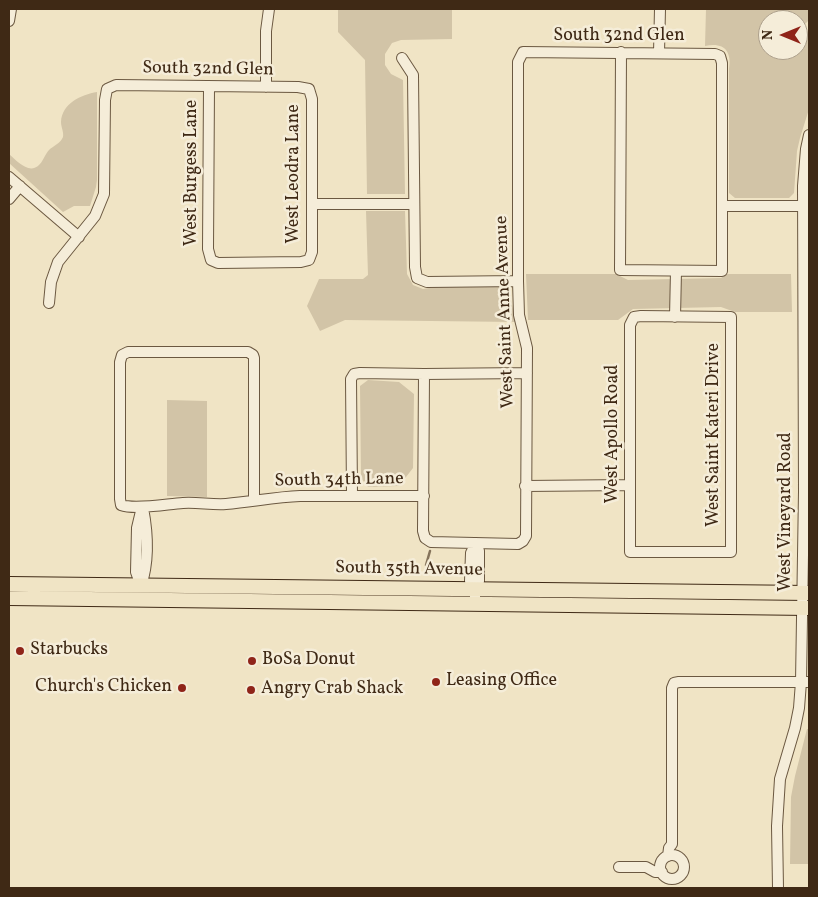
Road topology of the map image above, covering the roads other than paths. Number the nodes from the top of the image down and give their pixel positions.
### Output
1 (11, 9) edge
2 (269, 9) edge
3 (660, 9) edge
4 (9, 21) edge
5 (523, 52) joint
6 (621, 52) junction
7 (659, 53) junction
8 (402, 58) dead end
9 (209, 86) junction
10 (266, 87) junction
11 (309, 89) joint
12 (809, 134) edge
13 (808, 149) edge
14 (9, 177) edge
15 (20, 186) junction
16 (9, 199) edge
17 (312, 204) junction
18 (414, 204) junction
19 (722, 206) junction
20 (803, 206) junction
21 (79, 237) junction
22 (806, 259) edge
23 (309, 260) joint
24 (676, 271) junction
25 (518, 281) junction
26 (49, 303) dead end
27 (675, 317) junction
28 (527, 373) junction
29 (424, 374) junction
30 (630, 485) junction
31 (525, 486) junction
32 (807, 491) edge
33 (352, 496) junction
34 (424, 496) junction
35 (254, 500) junction
36 (142, 507) junction
37 (476, 543) junction
38 (630, 552) joint
39 (9, 584) edge
40 (141, 586) junction
41 (475, 590) junction
42 (52, 592) junction
43 (806, 593) edge
44 (9, 598) edge
45 (475, 604) junction
46 (806, 608) edge
47 (805, 682) edge
48 (619, 867) dead end
49 (669, 870) edge
50 (669, 888) edge
51 (778, 888) edge

1 - 4 street
2 - 10 street
3 - 7 street
5 - 6 street, South 32nd Glen
5 - 25 street, West Saint Anne Avenue
6 - 7 street, South 32nd Glen
6 - 24 street
7 - 19 street, South 32nd Glen
8 - 18 street
9 - 10 street, South 32nd Glen
9 - 21 street, South 32nd Glen
9 - 23 street, West Burgess Lane
10 - 11 street, South 32nd Glen
11 - 17 street, West Leodra Lane
12 - 13 street, West Vineyard Road
13 - 20 street, West Vineyard Road
14 - 15 street
15 - 16 street
15 - 21 street
17 - 18 street
17 - 23 street, West Leodra Lane
18 - 25 street
19 - 20 street
19 - 24 street
20 - 22 street, West Vineyard Road
21 - 26 street
22 - 32 street, West Vineyard Road
24 - 27 street
25 - 28 street, West Saint Anne Avenue
27 - 30 street, West Apollo Road
27 - 38 street, West Saint Kateri Drive
28 - 29 street
28 - 31 street, West Saint Anne Avenue
29 - 33 street
29 - 34 street
30 - 31 street
30 - 38 street, West Apollo Road
31 - 37 street, West Saint Anne Avenue
32 - 43 street, West Vineyard Road
33 - 34 street, South 34th Lane
33 - 35 street, South 34th Lane
34 - 37 street
35 - 36 street, South 34th Lane
35 - 36 street, South 34th Lane
36 - 40 street
37 - 41 street
39 - 42 main road, South 35th Avenue
40 - 41 main road, South 35th Avenue
40 - 42 main road, South 35th Avenue
41 - 43 main road, South 35th Avenue
41 - 45 street
42 - 44 main road, South 35th Avenue
42 - 45 main road, South 35th Avenue
43 - 46 street, West Vineyard Road
45 - 46 main road, South 35th Avenue
46 - 47 street, West Vineyard Road
47 - 49 street
47 - 51 street, West Vineyard Road
48 - 49 street
49 - 50 street

